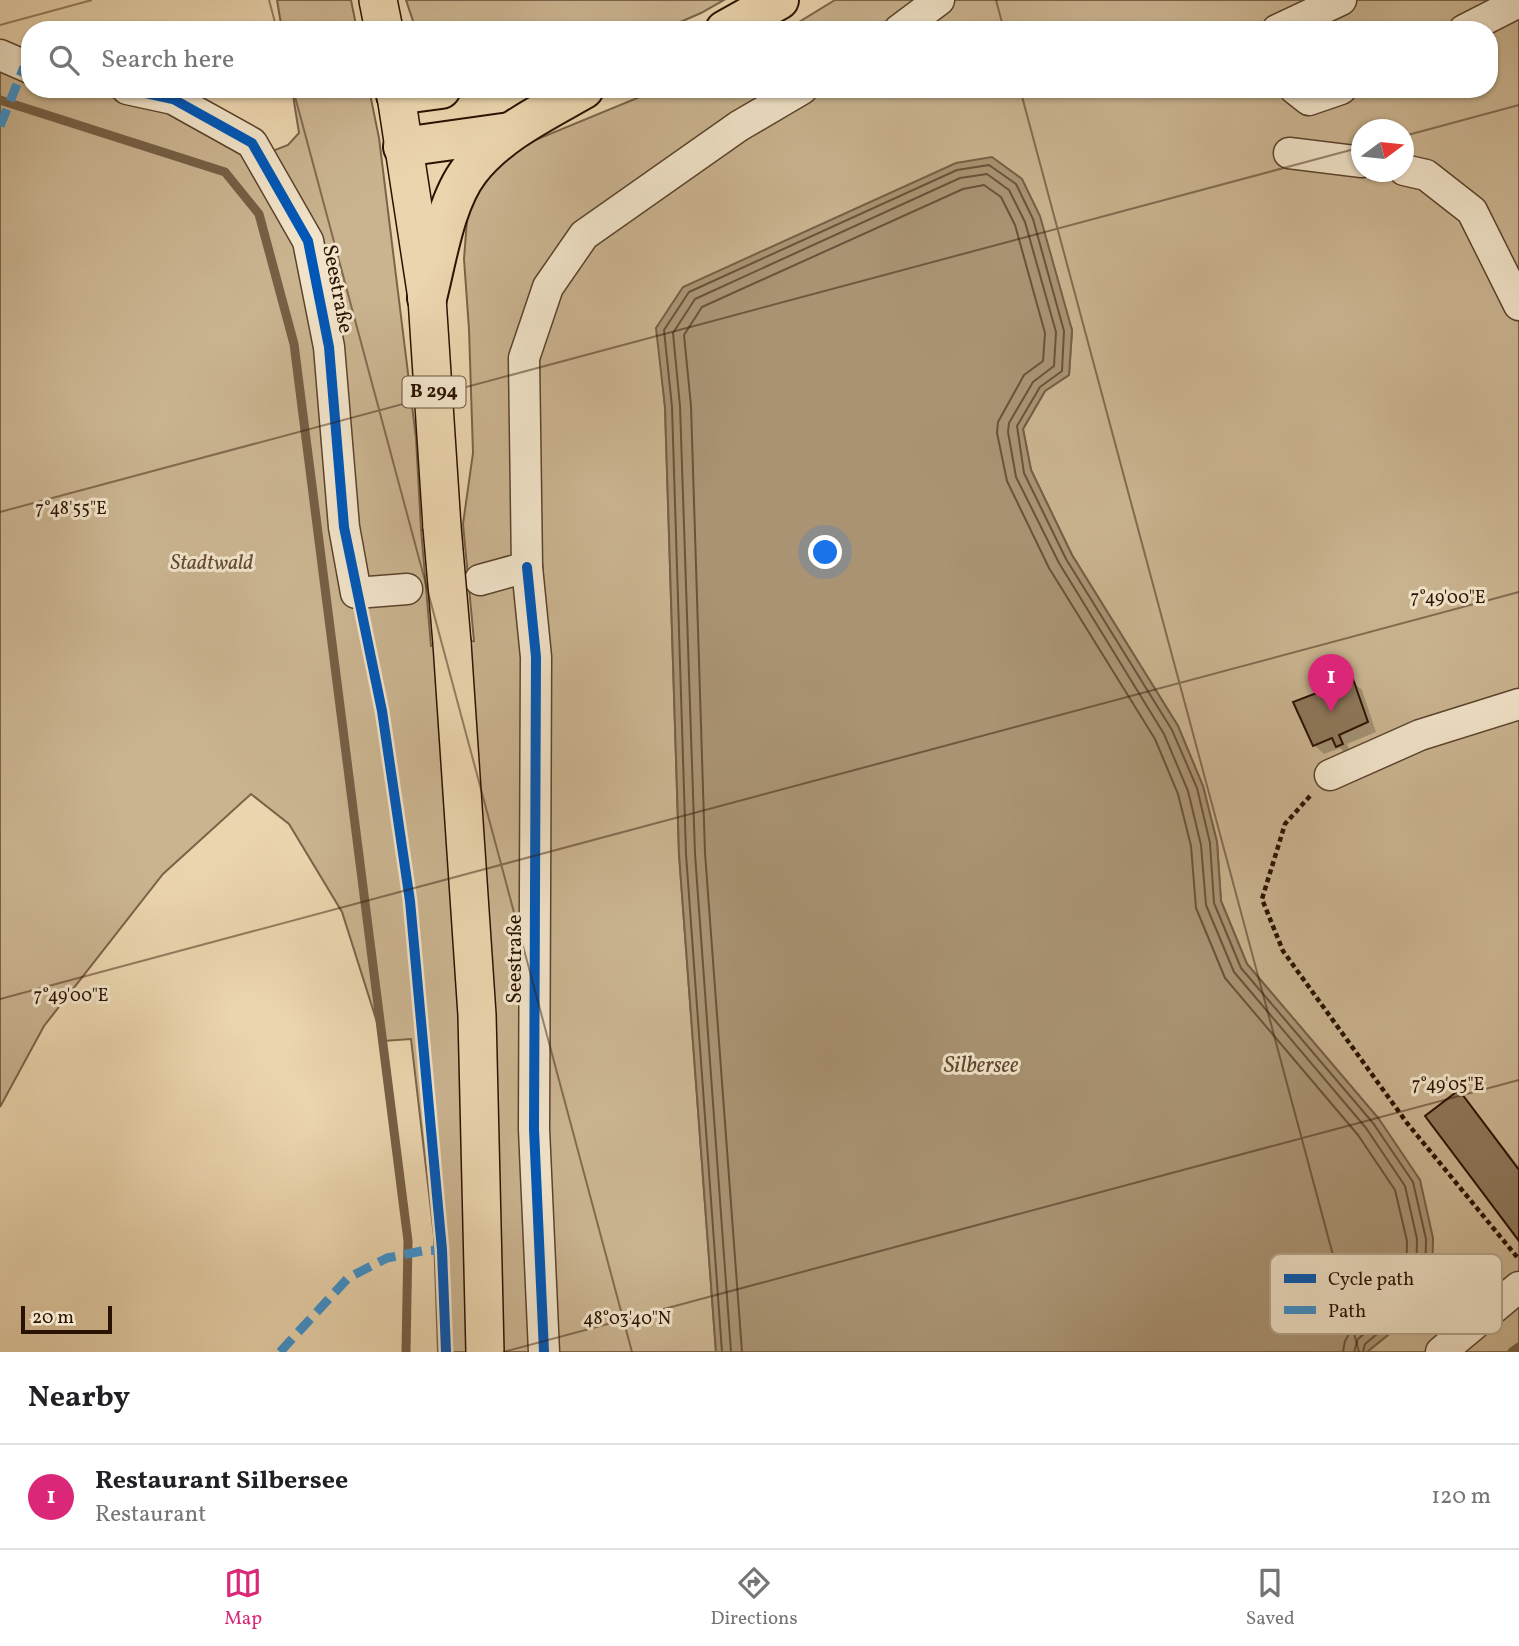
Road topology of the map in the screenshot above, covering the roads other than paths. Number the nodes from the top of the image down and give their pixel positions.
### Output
1 (378, 0) edge
2 (779, 0) edge
3 (939, 0) edge
4 (1341, 0) edge
5 (1519, 2) edge
6 (382, 21) edge
7 (741, 21) edge
8 (912, 21) edge
9 (1296, 21) edge
10 (1482, 21) edge
11 (0, 55) edge
12 (21, 64) edge
13 (168, 98) edge
14 (396, 98) edge
15 (569, 98) edge
16 (786, 98) edge
17 (510, 132) junction
18 (404, 148) junction
19 (1289, 153) dead end
20 (1351, 161) edge
21 (1414, 172) edge
22 (428, 298) junction
23 (1519, 304) edge
24 (527, 567) junction
25 (480, 580) dead end
26 (407, 589) dead end
27 (1519, 704) edge
28 (1329, 775) road end
29 (1519, 1287) edge
30 (1502, 1301) edge
31 (1463, 1334) edge
32 (485, 1352) edge
33 (544, 1352) edge
34 (1441, 1352) edge

1 - 6 main road
2 - 7 highway
3 - 8 street
4 - 9 street
5 - 10 street
11 - 12 street
13 - 26 street, Seestraße
14 - 18 main road, B 294
15 - 17 highway
16 - 24 street, Seestraße
17 - 18 highway
17 - 22 highway
18 - 22 main road, B 294
19 - 20 street
21 - 23 street
22 - 32 main road, B 294, bridge
24 - 25 street
24 - 33 street, Seestraße
27 - 28 street
29 - 30 street
31 - 34 street

